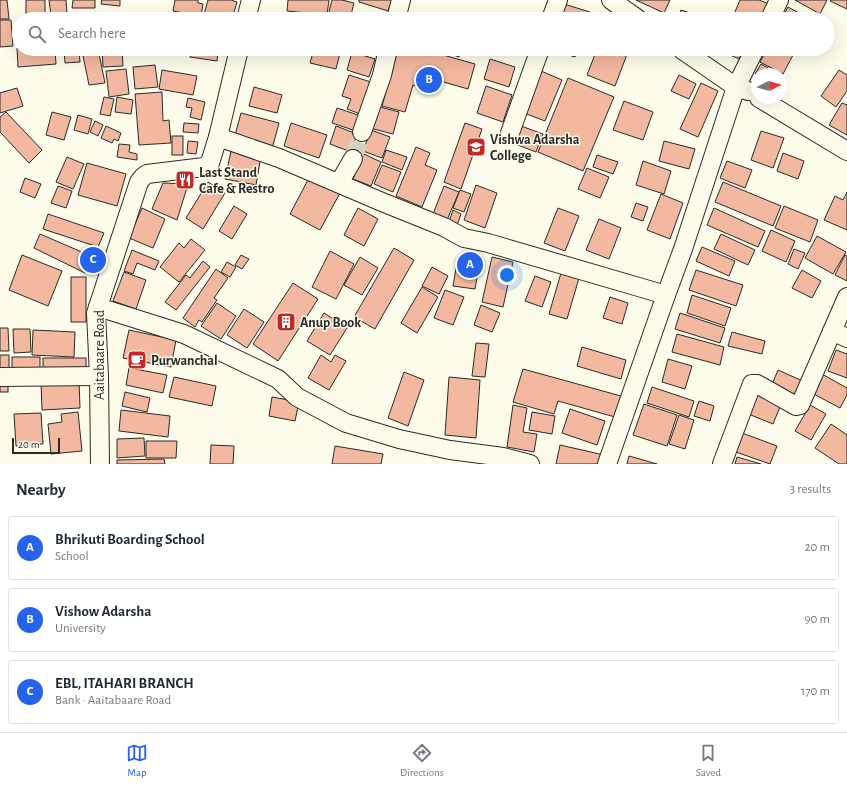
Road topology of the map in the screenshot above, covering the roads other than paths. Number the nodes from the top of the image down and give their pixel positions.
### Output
1 (251, 0) edge
2 (401, 0) edge
3 (558, 0) edge
4 (779, 0) edge
5 (613, 1) edge
6 (248, 12) edge
7 (398, 12) edge
8 (554, 12) edge
9 (628, 12) edge
10 (773, 12) edge
11 (237, 56) edge
12 (386, 56) edge
13 (538, 56) edge
14 (691, 56) edge
15 (752, 56) edge
16 (736, 87) junction
17 (751, 93) edge
18 (770, 104) edge
19 (362, 132) tunnel mouth
20 (510, 133) dead end
21 (218, 137) junction
22 (847, 151) edge
23 (353, 160) tunnel mouth
24 (339, 183) junction
25 (666, 295) junction
26 (847, 297) edge
27 (98, 307) junction
28 (840, 334) edge
29 (99, 376) junction
30 (0, 377) edge
31 (100, 464) edge
32 (530, 464) edge
33 (607, 464) edge
34 (722, 464) edge

1 - 6 street
2 - 7 street
3 - 8 street
4 - 10 street
5 - 9 street
11 - 21 street, Aaitabaare Road
12 - 19 street
13 - 20 street
14 - 16 street
15 - 16 street
16 - 17 street
16 - 25 street
18 - 22 street
21 - 24 street
21 - 27 street, Aaitabaare Road
23 - 24 street
24 - 25 street
25 - 33 street
26 - 28 street
27 - 29 street, Aaitabaare Road
27 - 32 street
28 - 34 street
29 - 30 street
29 - 31 street, Aaitabaare Road

